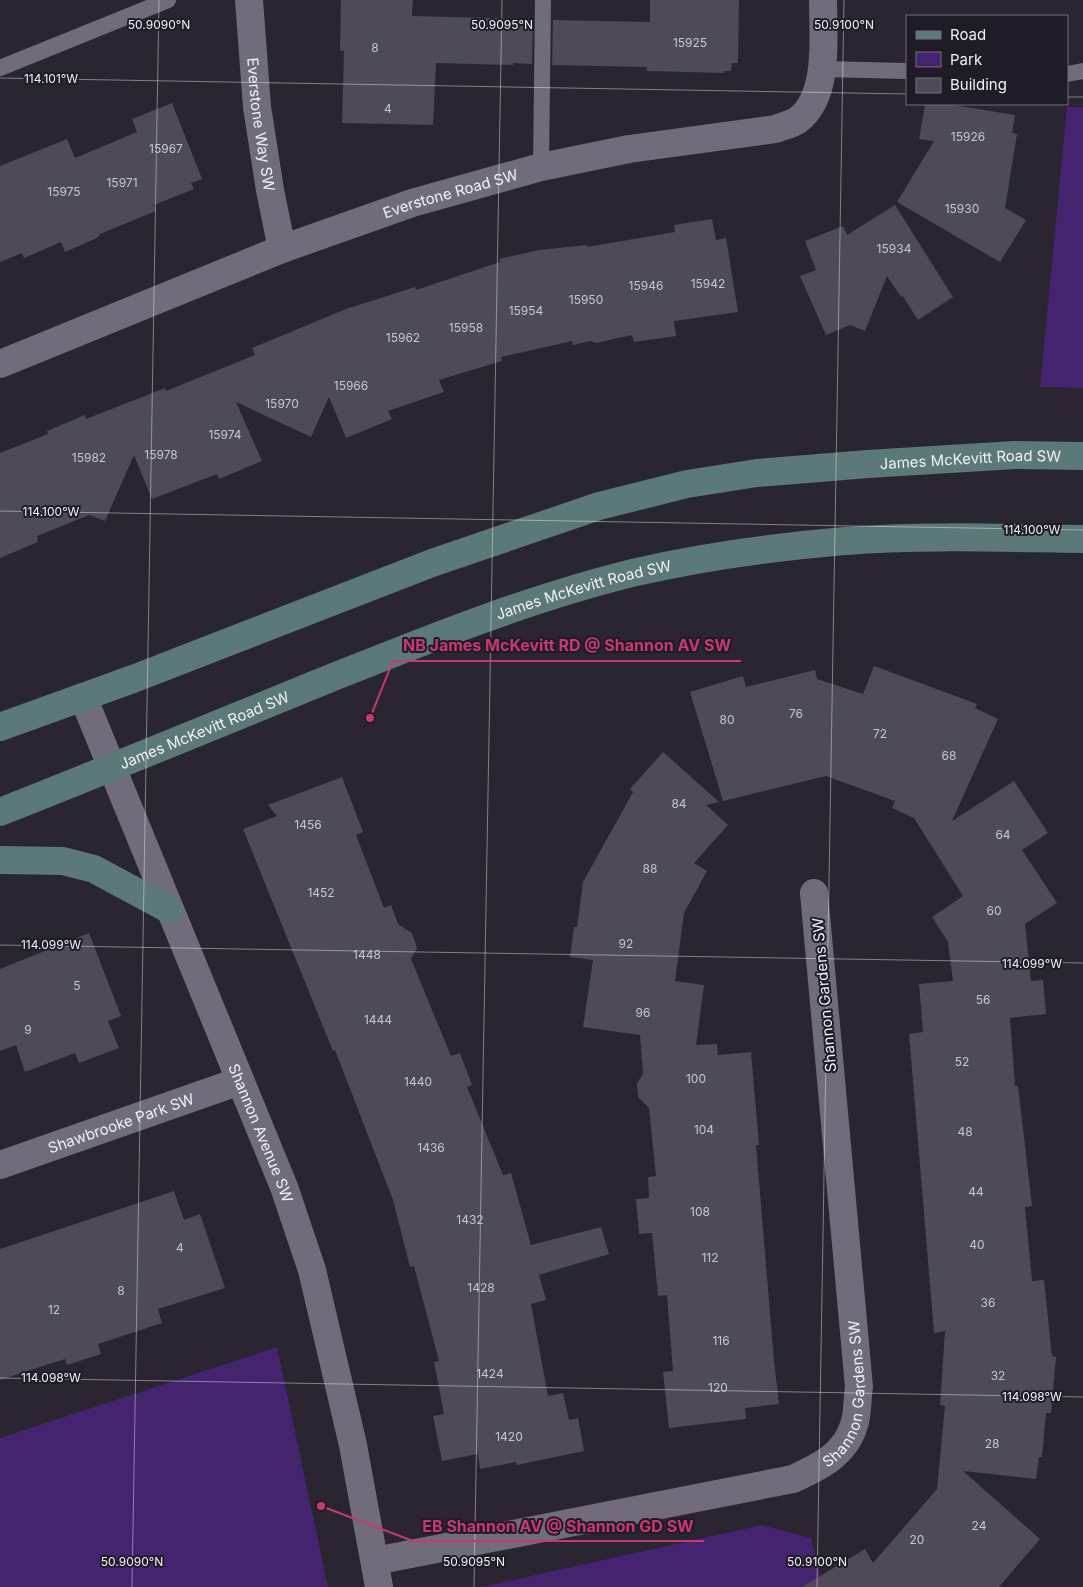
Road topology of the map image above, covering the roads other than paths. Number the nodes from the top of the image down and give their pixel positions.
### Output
1 (168, 0) edge
2 (250, 0) edge
3 (543, 0) edge
4 (823, 0) edge
5 (0, 68) edge
6 (822, 70) junction
7 (906, 71) edge
8 (1083, 71) edge
9 (1068, 74) edge
10 (541, 167) junction
11 (282, 248) junction
12 (0, 364) edge
13 (1083, 456) edge
14 (1083, 539) edge
15 (83, 697) junction
16 (0, 727) edge
17 (112, 768) junction
18 (0, 812) edge
19 (0, 860) edge
20 (814, 893) dead end
21 (170, 910) junction
22 (240, 1081) junction
23 (0, 1165) edge
24 (374, 1561) junction
25 (379, 1587) edge

1 - 5 lane
2 - 11 street, Everstone Way SW
3 - 10 lane
4 - 6 street, Everstone Road SW
6 - 7 lane
6 - 10 street, Everstone Road SW
8 - 9 lane
10 - 11 street, Everstone Road SW
11 - 12 street, Everstone Road SW
13 - 15 main road, James McKevitt Road SW
14 - 17 main road, James McKevitt Road SW
15 - 16 main road, James McKevitt Road SW
15 - 17 street, Shannon Avenue SW
17 - 18 main road, James McKevitt Road SW
17 - 21 street, Shannon Avenue SW
19 - 21 main road
20 - 24 street, Shannon Gardens SW
21 - 22 street, Shannon Avenue SW
22 - 23 street, Shawbrooke Park SW
22 - 24 street, Shannon Avenue SW
24 - 25 street, Shannon Avenue SW

